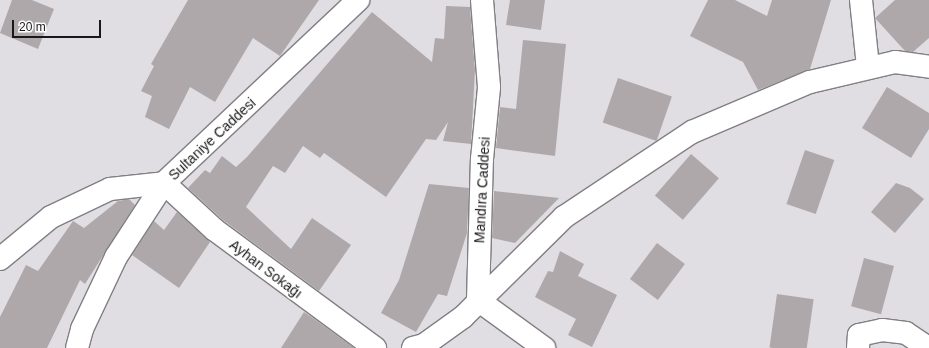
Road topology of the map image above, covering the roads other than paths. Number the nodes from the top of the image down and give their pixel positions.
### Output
1 (358, 0) edge
2 (482, 0) edge
3 (861, 0) edge
4 (868, 67) junction
5 (929, 67) edge
6 (164, 183) junction
7 (0, 259) edge
8 (478, 300) junction
9 (77, 348) edge
10 (375, 348) edge
11 (413, 348) edge
12 (544, 348) edge
13 (858, 348) edge
14 (928, 348) edge

1 - 6 street, Sultaniye Caddesi
2 - 8 street, Mandıra Caddesi
3 - 4 street
4 - 5 street
4 - 8 street
6 - 7 street, Sultaniye Caddesi
6 - 9 street
6 - 10 street, Ayhan Sokağı
8 - 11 street
8 - 12 street
13 - 14 street

